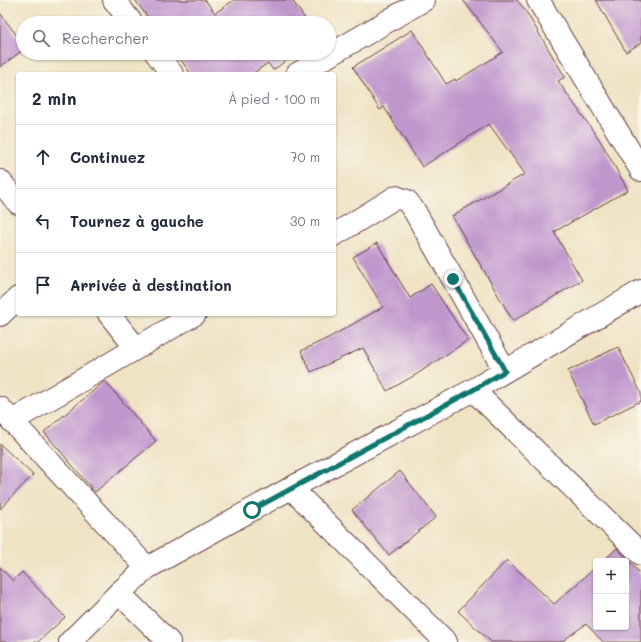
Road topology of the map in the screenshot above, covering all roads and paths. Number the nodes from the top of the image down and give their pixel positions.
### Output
1 (114, 0) edge
2 (424, 0) edge
3 (538, 0) edge
4 (127, 16) edge
5 (336, 51) edge
6 (161, 60) edge
7 (321, 60) edge
8 (170, 72) edge
9 (300, 72) edge
10 (641, 170) edge
11 (0, 181) edge
12 (16, 201) edge
13 (336, 233) edge
14 (641, 291) edge
15 (16, 300) edge
16 (0, 315) edge
17 (111, 316) edge
18 (192, 316) edge
19 (136, 348) junction
20 (505, 371) junction
21 (473, 390) junction
22 (6, 414) edge
23 (291, 488) junction
24 (641, 554) edge
25 (147, 568) junction
26 (119, 593) junction
27 (70, 642) edge
28 (169, 642) edge
29 (446, 642) edge

1 - 4 street
2 - 5 street
3 - 10 street
6 - 8 street
7 - 9 street
11 - 12 street
13 - 20 street
14 - 20 street
15 - 16 street
17 - 19 street
18 - 19 street
19 - 22 street
20 - 21 street
21 - 23 street
21 - 24 street
22 - 25 street
23 - 25 street
23 - 29 street
25 - 26 street
26 - 27 street
26 - 28 street

